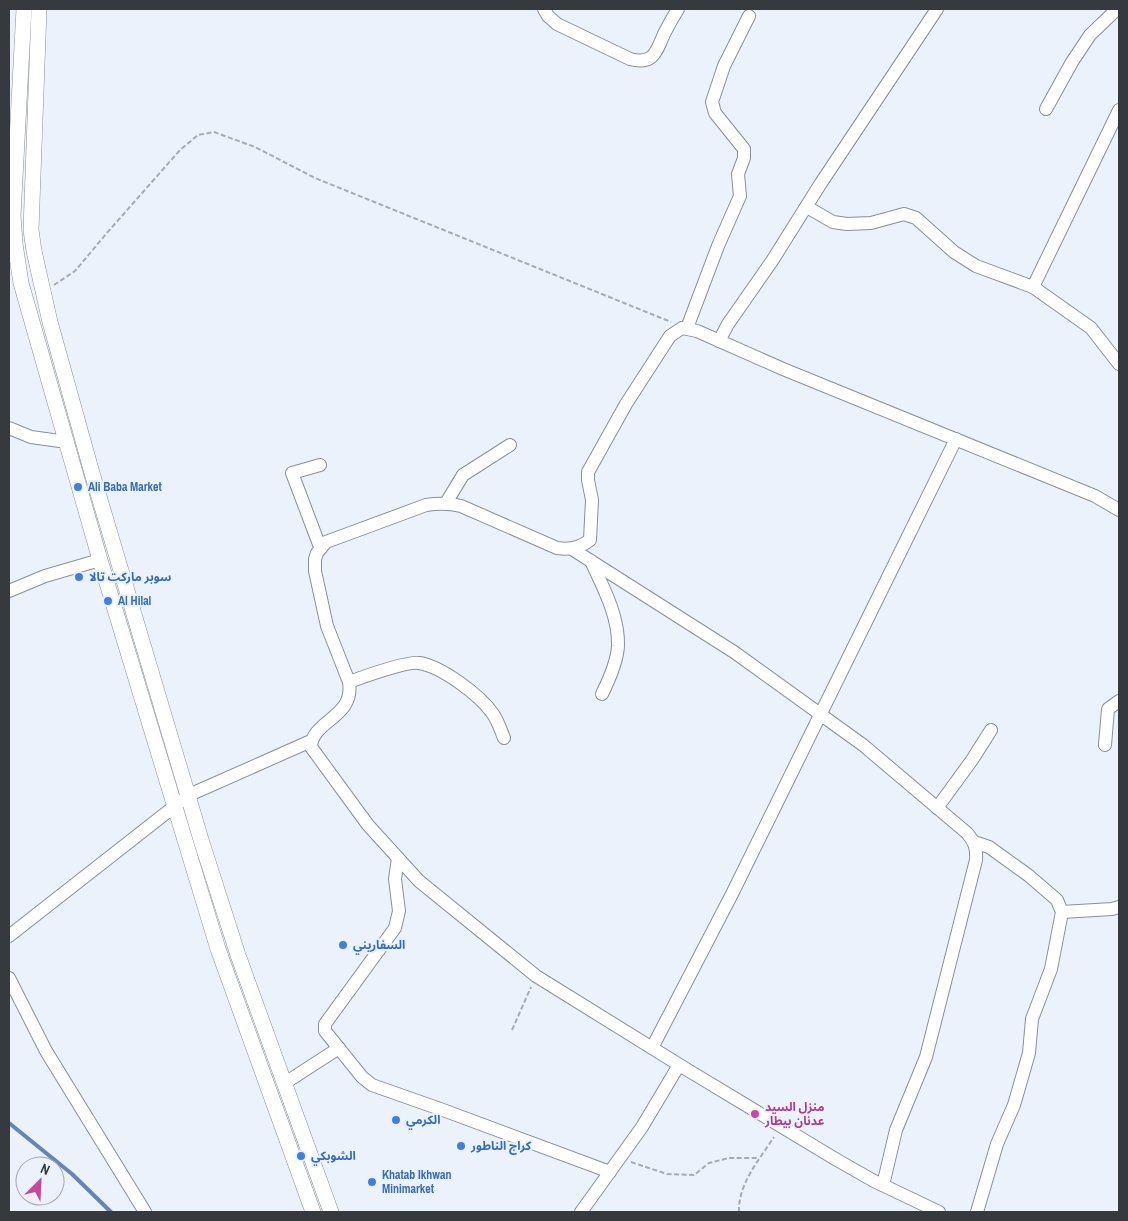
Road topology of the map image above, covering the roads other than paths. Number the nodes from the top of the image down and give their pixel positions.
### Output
1 (24, 9) edge
2 (39, 9) edge
3 (544, 9) edge
4 (678, 9) edge
5 (937, 9) edge
6 (1117, 9) edge
7 (749, 16) dead end
8 (1046, 109) dead end
9 (1119, 110) edge
10 (807, 207) junction
11 (1033, 287) junction
12 (686, 328) junction
13 (719, 341) junction
14 (1119, 364) edge
15 (9, 428) edge
16 (956, 439) junction
17 (67, 442) junction
18 (510, 445) dead end
19 (320, 466) dead end
20 (446, 503) junction
21 (1119, 510) edge
22 (320, 547) junction
23 (572, 549) junction
24 (100, 560) junction
25 (591, 561) junction
26 (9, 591) edge
27 (349, 682) junction
28 (602, 694) dead end
29 (1119, 701) edge
30 (819, 714) junction
31 (991, 730) dead end
32 (504, 738) dead end
33 (312, 741) junction
34 (1105, 745) dead end
35 (189, 795) junction
36 (175, 805) junction
37 (937, 808) junction
38 (974, 842) junction
39 (398, 858) junction
40 (1119, 906) edge
41 (1062, 912) junction
42 (9, 936) edge
43 (9, 978) edge
44 (339, 1048) junction
45 (652, 1048) junction
46 (679, 1065) junction
47 (285, 1083) junction
48 (610, 1172) junction
49 (883, 1185) junction
50 (145, 1212) edge
51 (314, 1212) edge
52 (331, 1212) edge
53 (581, 1212) edge
54 (939, 1212) edge
55 (977, 1212) edge

1 - 17 main road
2 - 35 main road
3 - 4 street
5 - 10 street
6 - 8 street
7 - 12 street
9 - 11 street
10 - 11 street
10 - 13 street
11 - 14 street
12 - 13 street
12 - 23 street
13 - 16 street
15 - 17 street
16 - 21 street
16 - 30 street
17 - 24 main road
18 - 20 street
19 - 22 street
20 - 22 street
20 - 23 street
22 - 27 street
23 - 25 street
24 - 26 street
24 - 36 main road
25 - 28 street
25 - 30 street
27 - 32 street
27 - 33 street
29 - 34 street
30 - 37 street
30 - 45 street
31 - 37 street
33 - 35 street
33 - 39 street
35 - 36 street
35 - 47 main road
36 - 42 street
36 - 51 main road
37 - 38 street
38 - 41 street
38 - 49 street
39 - 44 street
39 - 45 street
40 - 41 street
41 - 55 street
43 - 50 street
44 - 47 street
44 - 48 street
45 - 46 street
46 - 48 street
46 - 49 street
47 - 52 main road
48 - 53 street
49 - 54 street

